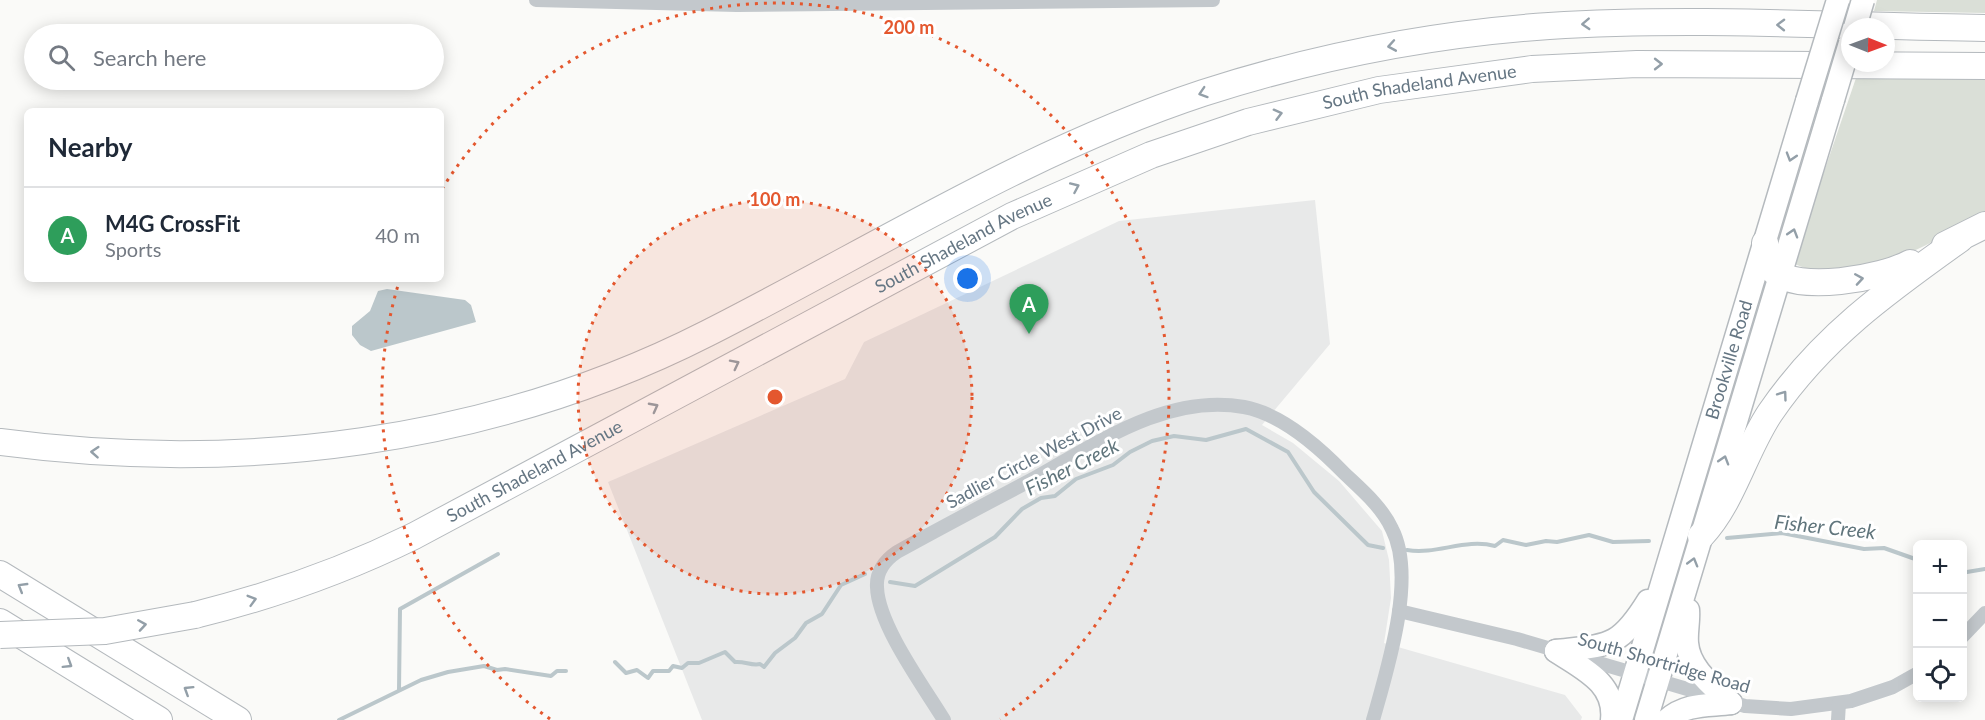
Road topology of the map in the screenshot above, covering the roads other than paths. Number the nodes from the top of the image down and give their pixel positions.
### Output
1 (536, 0) edge
2 (1213, 0) edge
3 (1838, 0) edge
4 (1863, 0) edge
5 (1858, 18) edge
6 (1985, 28) edge
7 (1985, 66) edge
8 (1841, 72) edge
9 (1985, 225) edge
10 (1960, 239) junction
11 (1765, 243) junction
12 (1780, 275) junction
13 (0, 442) edge
14 (1701, 536) junction
15 (0, 574) edge
16 (1663, 577) junction
17 (1686, 589) junction
18 (1399, 611) junction
19 (1985, 613) edge
20 (0, 622) edge
21 (1967, 632) edge
22 (0, 635) edge
23 (1556, 651) junction
24 (1635, 673) junction
25 (1913, 675) edge
26 (1658, 679) junction
27 (1731, 703) junction
28 (1839, 703) junction
29 (159, 720) edge
30 (238, 720) edge
31 (944, 720) edge
32 (1373, 720) edge
33 (1612, 720) edge
34 (1621, 720) edge
35 (1646, 720) edge
36 (1667, 720) edge
37 (1838, 720) edge

1 - 2 street
3 -> 11 main road, Brookville Road, bridge
4 - 5 main road, bridge
6 -> 13 highway
22 -> 7 highway, South Shadeland Avenue, bridge
12 -> 8 main road, Brookville Road, bridge
9 - 10 highway
12 -> 10 highway
14 -> 10 highway
11 - 12 highway
11 - 16 main road, Brookville Road
14 -> 12 main road, Brookville Road
17 -> 14 main road, Brookville Road
30 -> 15 highway
16 - 23 main road
16 - 24 main road, Brookville Road
17 - 26 main road, Brookville Road
17 - 27 main road
18 - 23 street, South Shortridge Road
18 - 31 street, Sadlier Circle West Drive
18 - 32 street, Sadlier Circle West Drive
19 - 21 street
20 -> 29 highway
23 - 24 street, South Shortridge Road
23 - 33 main road
24 - 26 street, South Shortridge Road
24 - 34 main road, Brookville Road
25 - 28 street, South Shortridge Road
26 - 27 street, South Shortridge Road
26 - 35 main road, Brookville Road
27 - 28 street, South Shortridge Road
27 - 36 main road
28 - 37 street

